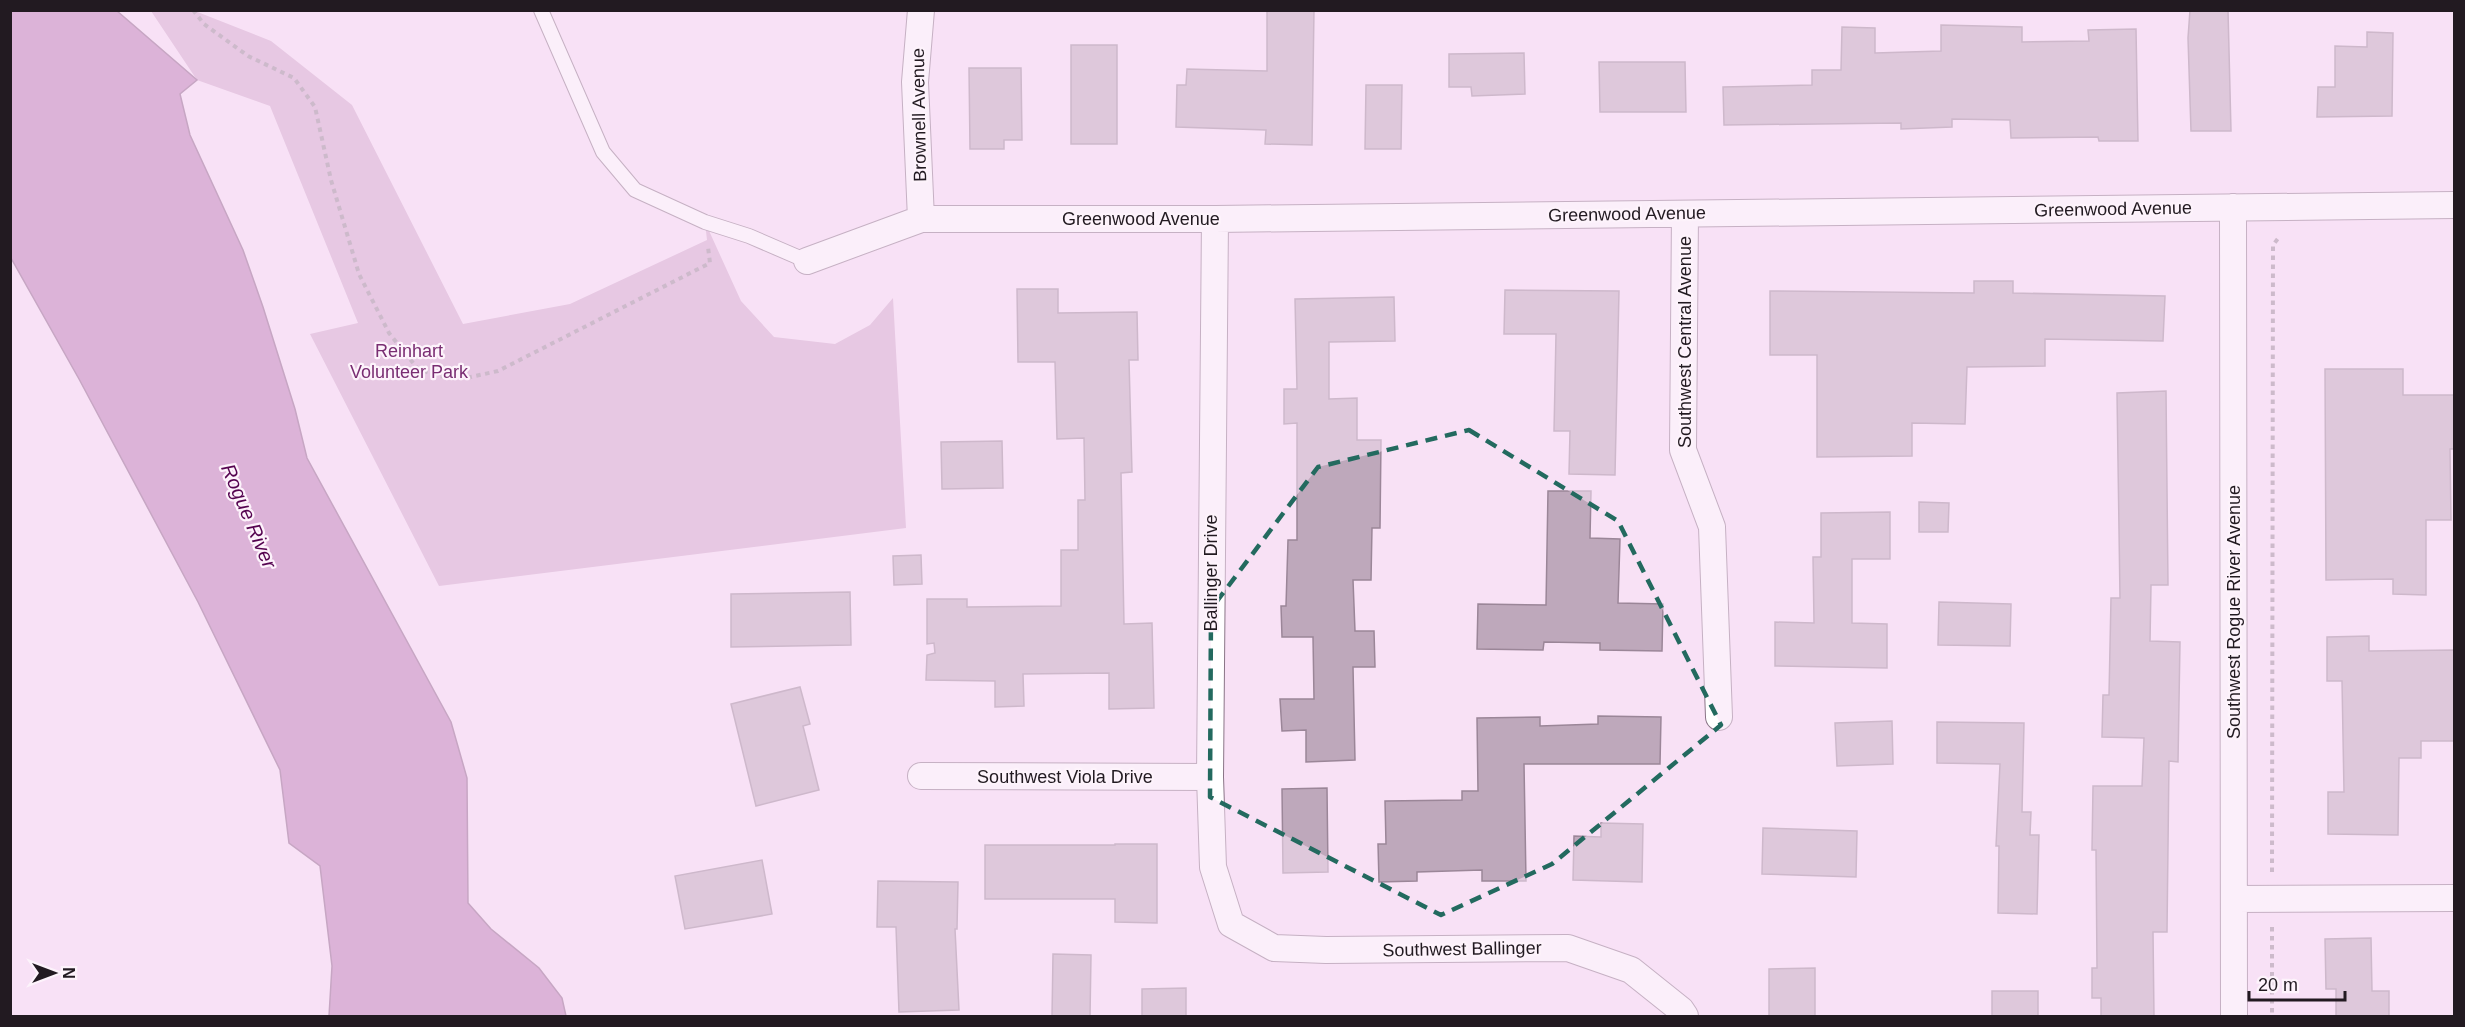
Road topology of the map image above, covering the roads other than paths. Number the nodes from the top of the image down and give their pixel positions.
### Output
1 (541, 10) edge
2 (921, 10) edge
3 (2454, 205) edge
4 (2233, 207) junction
5 (1685, 214) junction
6 (921, 219) junction
7 (1215, 219) junction
8 (807, 261) joint
9 (1719, 717) dead end
10 (921, 776) dead end
11 (1210, 777) junction
12 (2454, 898) edge
13 (2234, 899) junction
14 (1231, 924) joint
15 (1683, 1013) edge
16 (2235, 1017) edge

1 - 8 lane
2 - 6 street, Brownell Avenue
3 - 4 street, Greenwood Avenue
4 - 5 street, Greenwood Avenue
4 - 13 street, Southwest Rogue River Avenue
5 - 7 street, Greenwood Avenue
5 - 9 street, Southwest Central Avenue
6 - 7 street, Greenwood Avenue
6 - 8 street, Greenwood Avenue
7 - 11 street, Ballinger Drive
10 - 11 street, Southwest Viola Drive
11 - 14 street, Ballinger Drive
12 - 13 street
13 - 16 street, Southwest Rogue River Avenue
14 - 15 street, Southwest Ballinger

